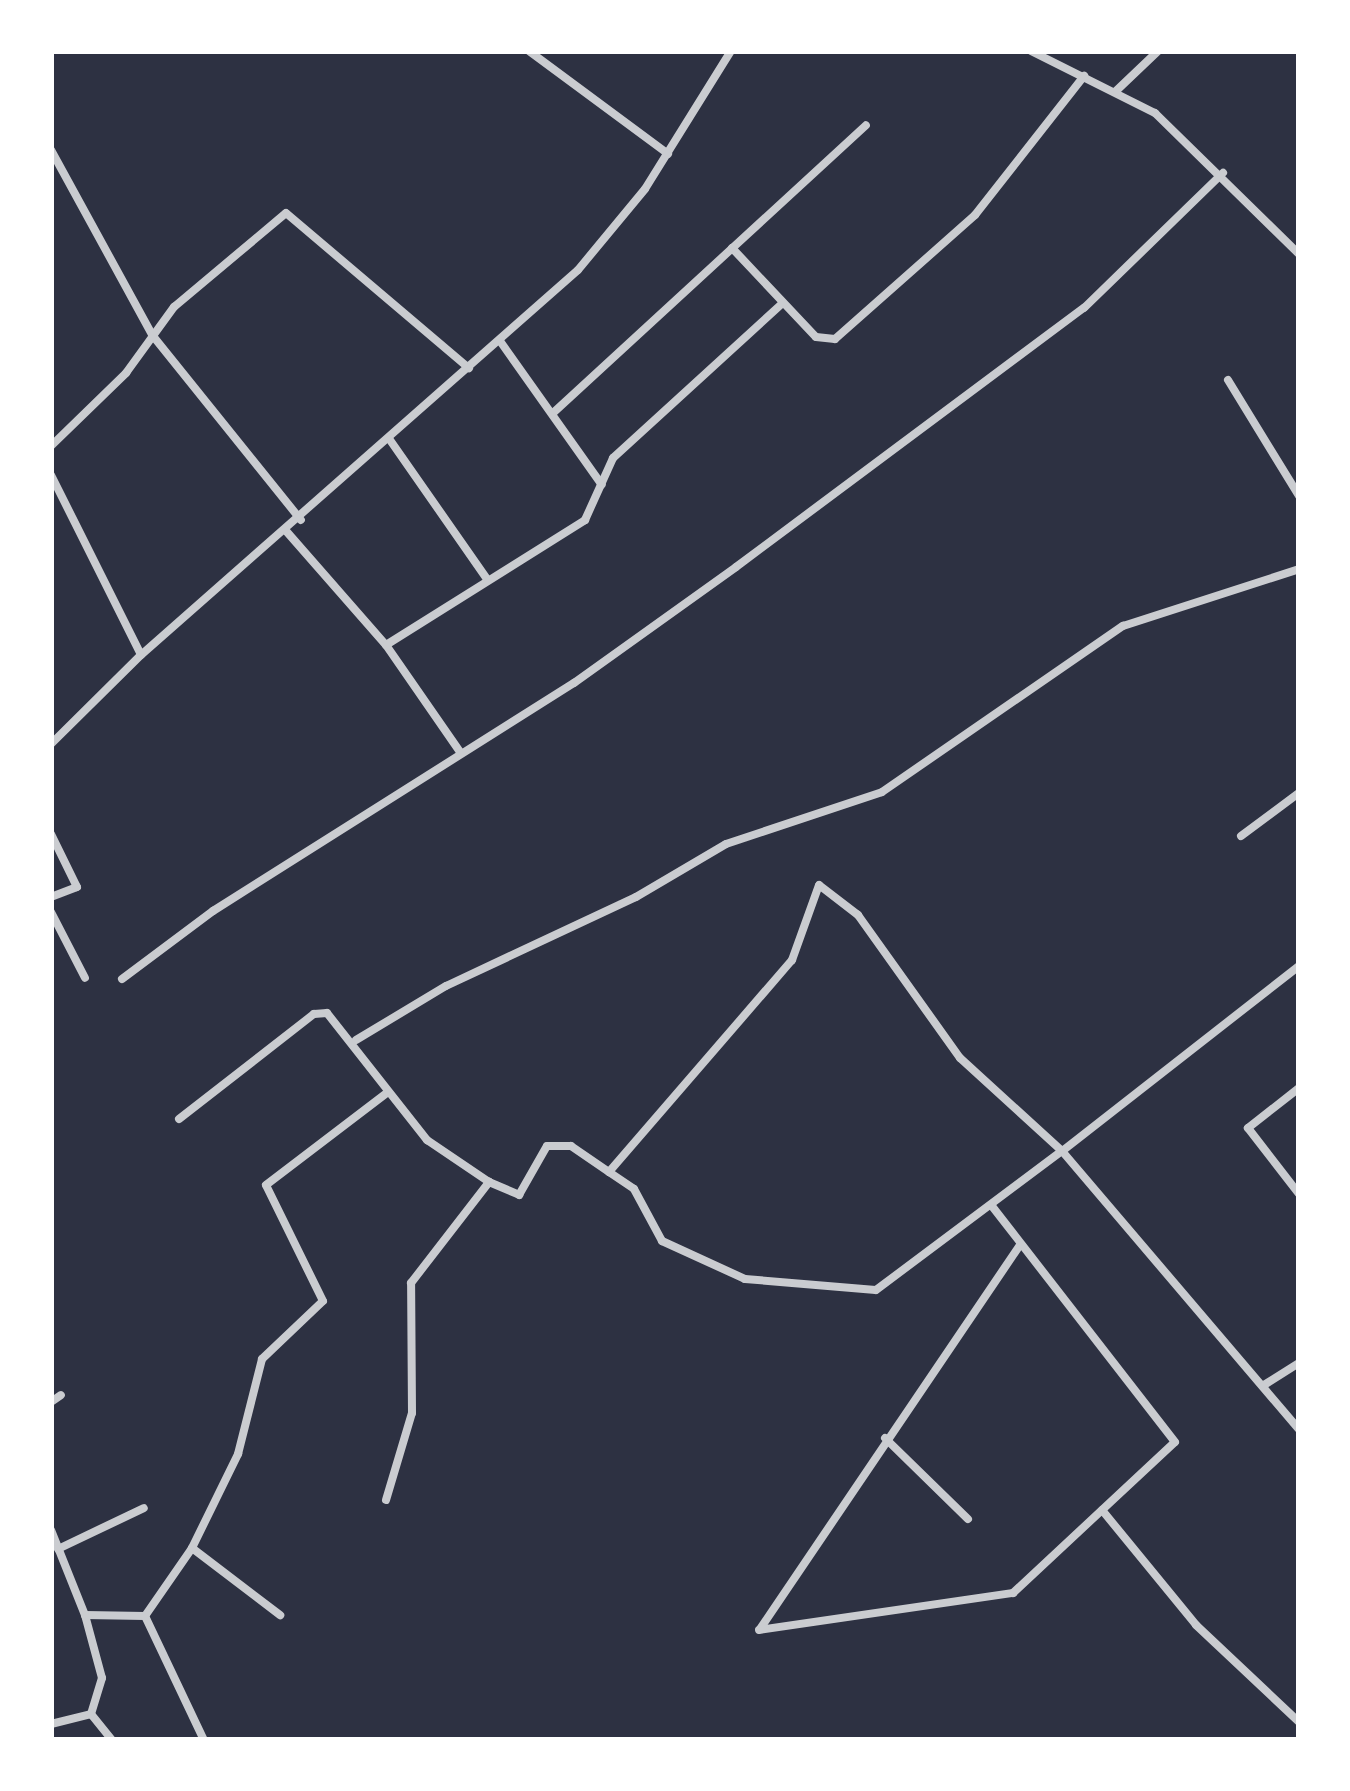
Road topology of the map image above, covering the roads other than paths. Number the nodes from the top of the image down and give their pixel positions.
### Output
1 (529, 51) edge
2 (731, 51) edge
3 (1031, 51) edge
4 (1158, 51) edge
5 (1084, 76) junction
6 (1115, 91) junction
7 (866, 125) dead end
8 (51, 150) edge
9 (668, 154) junction
10 (1222, 173) junction
11 (732, 248) junction
12 (1299, 254) edge
13 (782, 303) junction
14 (153, 337) junction
15 (500, 341) junction
16 (469, 368) junction
17 (1228, 380) dead end
18 (553, 413) junction
19 (390, 440) junction
20 (51, 446) edge
21 (51, 475) edge
22 (602, 484) junction
23 (1299, 496) edge
24 (301, 520) junction
25 (287, 532) junction
26 (1299, 569) edge
27 (488, 579) junction
28 (386, 645) junction
29 (141, 655) junction
30 (52, 739) edge
31 (460, 752) junction
32 (1299, 793) edge
33 (51, 834) edge
34 (1241, 836) dead end
35 (51, 897) edge
36 (51, 912) edge
37 (1299, 966) edge
38 (85, 978) dead end
39 (122, 980) dead end
40 (356, 1040) junction
41 (1299, 1088) edge
42 (388, 1092) junction
43 (179, 1119) dead end
44 (1062, 1150) junction
45 (609, 1172) junction
46 (489, 1182) junction
47 (1299, 1194) edge
48 (991, 1204) junction
49 (1021, 1244) junction
50 (1299, 1363) edge
51 (1264, 1385) junction
52 (61, 1395) dead end
53 (51, 1402) edge
54 (1299, 1429) edge
55 (885, 1438) junction
56 (386, 1500) dead end
57 (144, 1508) dead end
58 (1102, 1510) junction
59 (968, 1519) dead end
60 (51, 1530) edge
61 (58, 1549) junction
62 (192, 1549) junction
63 (85, 1615) junction
64 (280, 1615) dead end
65 (145, 1616) junction
66 (92, 1714) junction
67 (1299, 1722) edge
68 (51, 1724) edge
69 (112, 1740) edge
70 (204, 1740) edge

1 - 9 street
2 - 9 street
3 - 5 street
4 - 6 street
5 - 6 street
5 - 13 street
6 - 10 street
7 - 11 street
8 - 14 street
9 - 15 street
10 - 12 street
10 - 31 street
11 - 13 street
11 - 18 street
13 - 22 street
14 - 16 street
14 - 20 street
14 - 24 street
15 - 16 street
15 - 18 street
16 - 19 street
17 - 23 street
18 - 22 street
19 - 24 street
19 - 27 street
21 - 29 street
22 - 27 street
24 - 25 street
25 - 28 street
25 - 29 street
26 - 40 street
27 - 28 street
28 - 31 street
29 - 30 street
31 - 39 street
32 - 34 street
33 - 35 street
36 - 38 street
37 - 44 street
40 - 42 street
40 - 43 street
41 - 47 street
42 - 46 street
42 - 62 street
44 - 45 street
44 - 48 street
44 - 51 street
45 - 46 street
45 - 48 street
46 - 56 street
48 - 49 street
49 - 55 street
49 - 58 street
50 - 51 street
51 - 54 street
52 - 53 street
55 - 58 street
55 - 59 street
57 - 61 street
58 - 67 street
60 - 61 street
61 - 63 street
62 - 64 street
62 - 65 street
63 - 65 street
63 - 66 street
65 - 70 street
66 - 68 street
66 - 69 street

